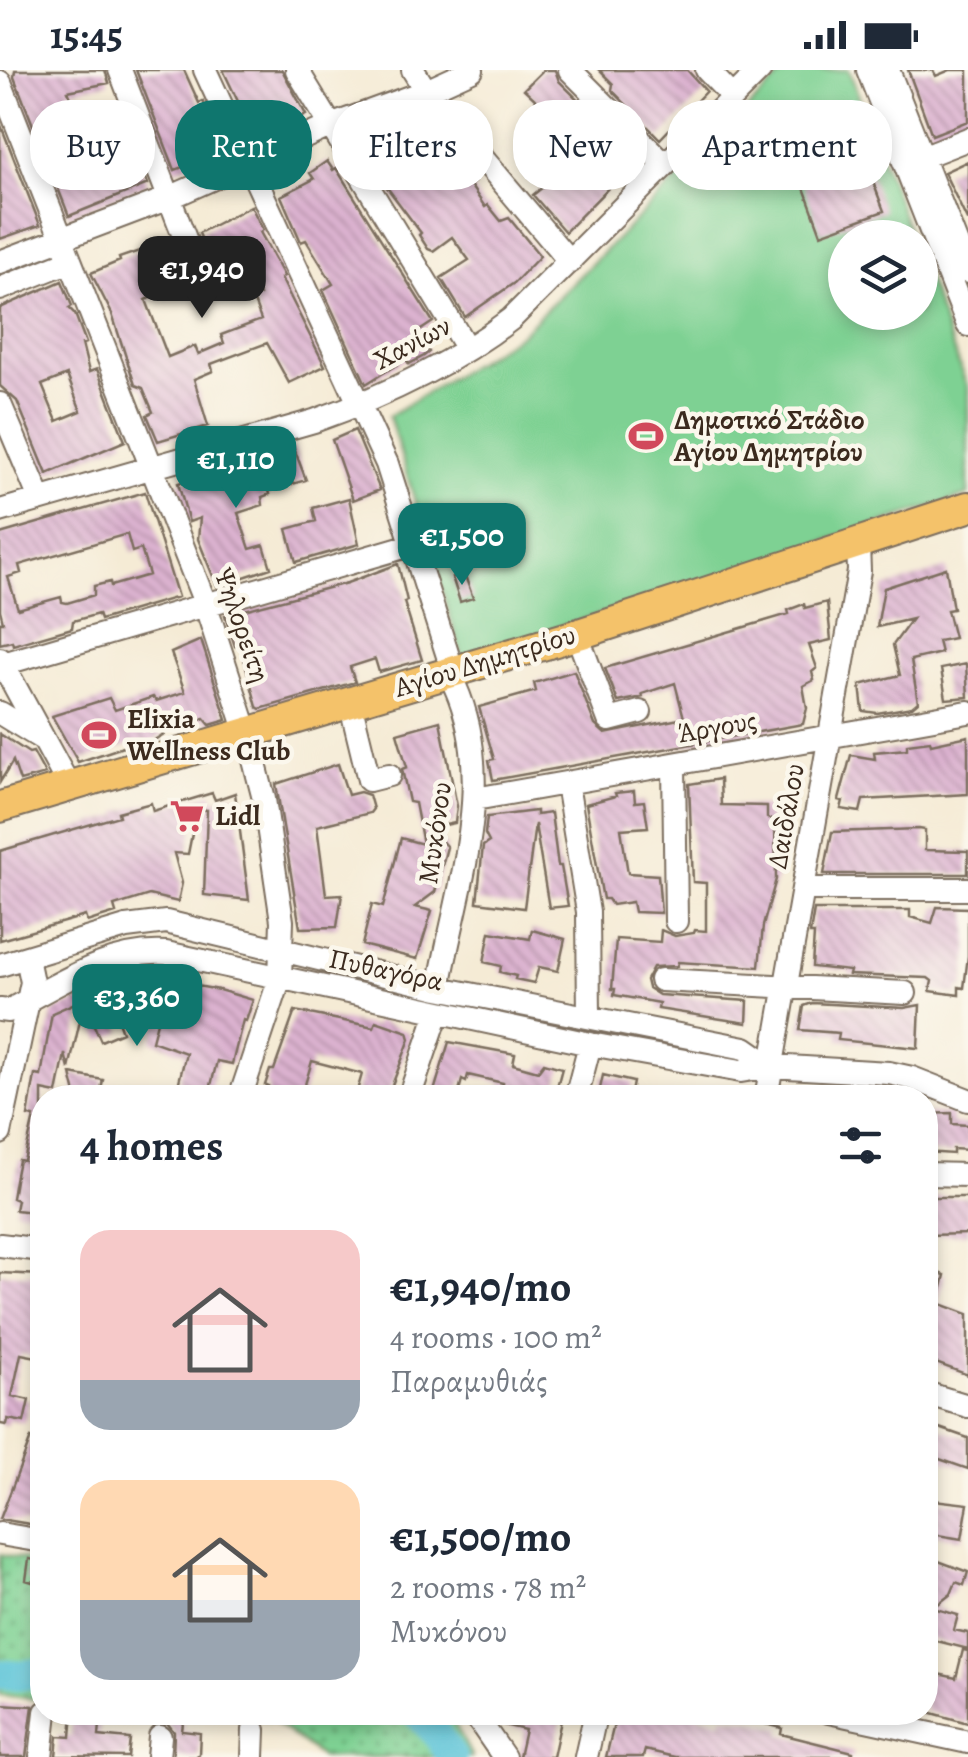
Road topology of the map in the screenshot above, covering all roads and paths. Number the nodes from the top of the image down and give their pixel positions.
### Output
1 (120, 70) edge
2 (205, 70) edge
3 (297, 70) edge
4 (413, 70) edge
5 (472, 70) edge
6 (570, 70) edge
7 (708, 70) edge
8 (760, 70) edge
9 (868, 70) edge
10 (888, 70) edge
11 (0, 82) edge
12 (426, 91) junction
13 (733, 97) junction
14 (219, 100) edge
15 (330, 126) junction
16 (312, 134) edge
17 (968, 138) edge
18 (922, 157) junction
19 (665, 165) junction
20 (186, 190) edge
21 (260, 190) edge
22 (168, 198) junction
23 (62, 237) junction
24 (70, 261) junction
25 (0, 262) edge
26 (570, 262) junction
27 (968, 272) edge
28 (199, 274) dead end
29 (0, 289) edge
30 (968, 325) edge
31 (467, 349) junction
32 (0, 404) edge
33 (360, 405) junction
34 (153, 466) junction
35 (40, 499) junction
36 (968, 507) edge
37 (0, 512) edge
38 (968, 528) edge
39 (414, 544) junction
40 (857, 554) junction
41 (205, 604) junction
42 (582, 648) junction
43 (1, 662) edge
44 (454, 679) junction
45 (352, 710) junction
46 (640, 712) dead end
47 (968, 712) edge
48 (0, 713) edge
49 (831, 738) junction
50 (44, 740) junction
51 (248, 741) junction
52 (674, 764) junction
53 (388, 775) dead end
54 (568, 784) junction
55 (69, 786) junction
56 (475, 799) junction
57 (0, 807) edge
58 (0, 827) edge
59 (968, 888) edge
60 (803, 889) junction
61 (676, 921) dead end
62 (282, 951) junction
63 (27, 958) junction
64 (0, 965) edge
65 (280, 978) junction
66 (661, 980) dead end
67 (786, 987) junction
68 (440, 988) junction
69 (905, 993) dead end
70 (25, 1002) junction
71 (0, 1010) edge
72 (438, 1012) junction
73 (590, 1017) junction
74 (590, 1044) junction
75 (770, 1066) junction
76 (244, 1085) edge
77 (413, 1085) edge
78 (579, 1085) edge
79 (768, 1085) edge
80 (930, 1085) edge
81 (938, 1088) edge
82 (968, 1100) edge
83 (0, 1133) edge
84 (938, 1174) edge
85 (968, 1175) edge
86 (0, 1245) edge
87 (30, 1249) edge
88 (938, 1397) edge
89 (968, 1406) edge
90 (0, 1534) edge
91 (30, 1539) edge
92 (44, 1725) edge
93 (482, 1725) edge
94 (593, 1725) edge
95 (889, 1725) edge
96 (254, 1730) dead end
97 (968, 1742) edge
98 (40, 1757) edge
99 (254, 1757) edge
100 (504, 1757) edge
101 (586, 1757) edge

1 - 22 street
2 - 14 street, Μυκόνου
3 - 15 street
4 - 12 street
5 - 12 street
6 - 19 street
7 - 13 street
8 - 13 street, Χανίων
9 - 30 street
10 - 18 street
11 - 23 street, Ψηλορείτη
12 - 15 street
12 - 26 street
13 - 19 street, Χανίων
15 - 16 street
15 - 31 street
17 - 18 street
18 - 27 street
19 - 26 street, Χανίων
20 - 22 street
21 - 33 street, Μυκόνου
22 - 23 street
22 - 28 street
23 - 24 street, Ψηλορείτη
23 - 25 street
24 - 29 street
24 - 34 street, Ψηλορείτη
26 - 31 street, Χανίων
31 - 33 street, Χανίων
32 - 35 street
33 - 34 street, Χανίων
33 - 39 street, Μυκόνου
34 - 35 street, Χανίων
34 - 41 street, Ψηλορείτη
35 - 37 street, Χανίων
36 - 40 main road, Αγίου Δημητρίου
38 - 40 main road, Αγίου Δημητρίου
39 - 41 street
39 - 44 street, Μυκόνου
40 - 42 main road, Αγίου Δημητρίου
40 - 44 main road, Αγίου Δημητρίου
40 - 49 street, Δαιδάλου
41 - 43 street
41 - 51 street, Ψηλορείτη
42 - 44 main road, Αγίου Δημητρίου
42 - 46 street
43 - 50 street
44 - 45 main road, Αγίου Δημητρίου
44 - 56 street, Μυκόνου
45 - 51 main road, Αγίου Δημητρίου
45 - 53 street
47 - 49 street, Άργους
48 - 50 street
49 - 52 street, Άργους
49 - 60 street, Δαιδάλου
50 - 55 street
51 - 55 main road, Αγίου Δημητρίου
51 - 58 main road, Αγίου Δημητρίου
51 - 62 street, Ψηλορείτη
52 - 54 street, Άργους
52 - 61 street
54 - 56 street, Άργους
54 - 73 street
55 - 57 main road, Αγίου Δημητρίου
56 - 68 street, Μυκόνου
59 - 60 street
60 - 67 street, Δαιδάλου
62 - 63 street, Πυθαγόρα
62 - 65 street, Ψηλορείτη
62 - 68 street, Πυθαγόρα
63 - 64 street, Πυθαγόρα
63 - 70 street
65 - 70 street, Πυθαγόρα
65 - 72 street, Πυθαγόρα
65 - 76 street, Ψηλορείτη
66 - 67 street
67 - 69 street
67 - 75 street, Δαιδάλου
68 - 73 street, Πυθαγόρα
70 - 71 street, Πυθαγόρα
70 - 83 street
72 - 74 street, Πυθαγόρα
72 - 77 street
73 - 75 street, Πυθαγόρα
74 - 75 street, Πυθαγόρα
74 - 78 street
75 - 79 street, Δαιδάλου
75 - 80 street, Πυθαγόρα
81 - 82 street, Πυθαγόρα
84 - 85 street
86 - 87 street
88 - 89 street
90 - 91 street
92 - 98 street
93 - 100 street
94 - 101 street
95 - 97 street
96 - 99 street

